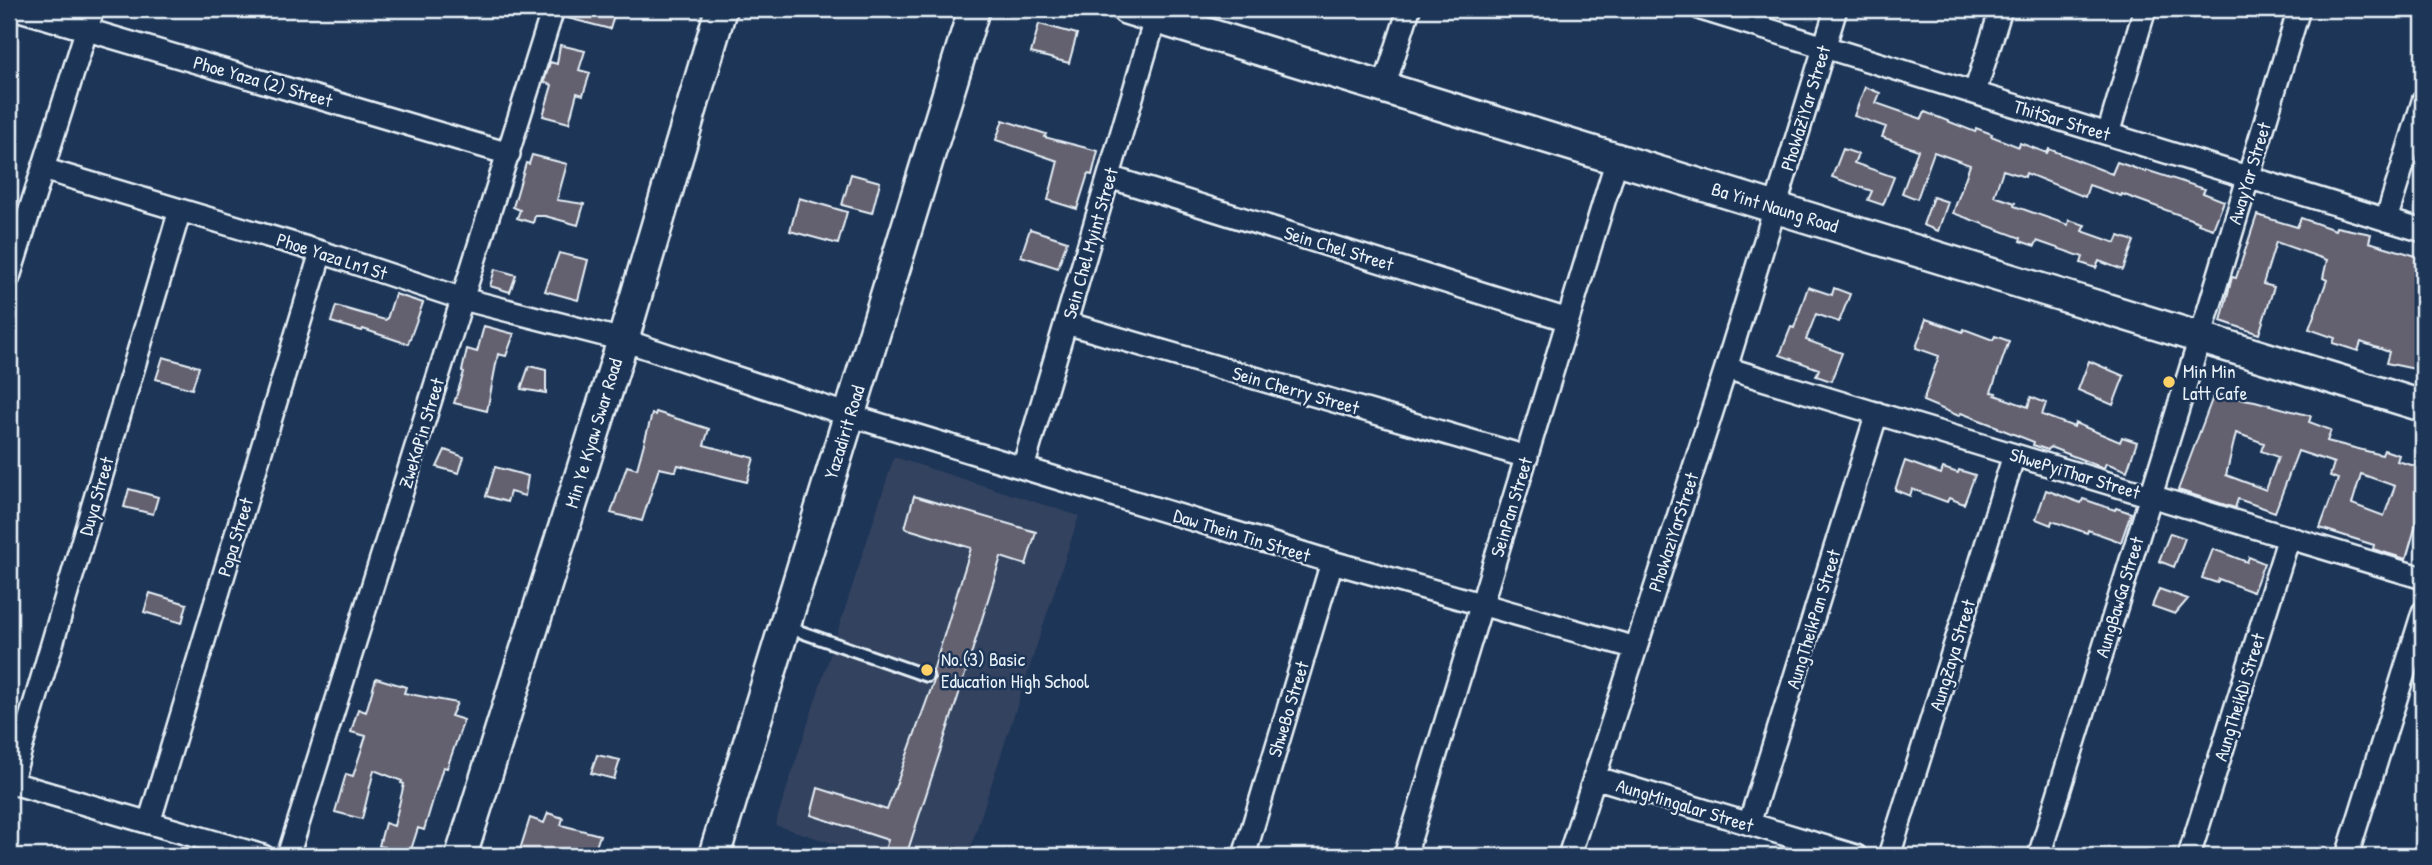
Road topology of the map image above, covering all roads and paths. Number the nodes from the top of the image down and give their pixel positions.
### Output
1 (16, 9) edge
2 (553, 9) edge
3 (721, 9) edge
4 (974, 9) edge
5 (1127, 9) edge
6 (1409, 9) edge
7 (1701, 9) edge
8 (1836, 9) edge
9 (2001, 9) edge
10 (2145, 9) edge
11 (2299, 9) edge
12 (1157, 13) edge
13 (89, 19) edge
14 (1823, 48) junction
15 (1384, 87) junction
16 (1975, 92) junction
17 (2423, 101) edge
18 (2108, 134) junction
19 (509, 154) junction
20 (1618, 159) junction
21 (43, 169) junction
22 (1109, 177) junction
23 (2248, 177) junction
24 (1775, 207) junction
25 (180, 210) junction
26 (2386, 219) junction
27 (2423, 231) edge
28 (321, 252) junction
29 (9, 276) edge
30 (463, 299) junction
31 (1568, 320) junction
32 (1066, 323) junction
33 (2200, 338) junction
34 (623, 340) junction
35 (1726, 368) junction
36 (2423, 406) edge
37 (1877, 413) junction
38 (849, 415) junction
39 (2014, 455) junction
40 (1527, 457) junction
41 (1023, 468) junction
42 (2151, 496) junction
43 (2289, 537) junction
44 (1332, 562) junction
45 (2423, 578) edge
46 (1482, 604) junction
47 (2423, 612) edge
48 (785, 626) junction
49 (1636, 648) junction
50 (927, 676) dead end
51 (1594, 778) junction
52 (10, 782) edge
53 (149, 823) junction
54 (1749, 824) junction
55 (263, 856) edge
56 (288, 856) edge
57 (461, 856) edge
58 (714, 856) edge
59 (1244, 856) edge
60 (1405, 856) edge
61 (1569, 856) edge
62 (1856, 856) edge
63 (1889, 856) edge
64 (2039, 856) edge
65 (2189, 856) edge
66 (2347, 856) edge

1 - 13 street, Phoe Yaza (2) Street
2 - 19 street, ZweKaPin Street
3 - 34 street, Min Ye Kyaw Swar Road
4 - 38 street, Yazadirit Road
5 - 12 street, Ba Yint Naung Road
6 - 15 street
7 - 14 street, ThitSar Street
8 - 14 street, PhoWaZiYar Street
9 - 16 street
10 - 18 street
11 - 23 street, AwayYar Street
12 - 15 street, Ba Yint Naung Road
12 - 22 street, Sein Chel Myint Street
13 - 19 street, Phoe Yaza (2) Street
13 - 21 street
14 - 16 street, ThitSar Street
14 - 24 street, PhoWaZiYar Street
15 - 20 street, Ba Yint Naung Road
16 - 18 street, ThitSar Street
17 - 26 street
18 - 23 street, ThitSar Street
19 - 30 street, ZweKaPin Street
20 - 24 street, Ba Yint Naung Road
20 - 31 street, SeinPan Street
21 - 25 street, Phoe Yaza Ln1 St
21 - 29 street
22 - 31 street, Sein Chel Street
22 - 32 street, Sein Chel Myint Street
23 - 26 street, ThitSar Street
23 - 33 street, AwayYar Street
24 - 33 street, Ba Yint Naung Road
24 - 35 street, PhoWaziYarStreet
25 - 28 street, Phoe Yaza Ln1 St
25 - 52 street, Duya Street
26 - 27 street, ThitSar Street
28 - 30 street, Phoe Yaza Ln1 St
28 - 53 street, Popa Street
30 - 34 street, Phoe Yaza Ln1 St
30 - 56 street, ZweKaPin Street
31 - 40 street, SeinPan Street
32 - 40 street, Sein Cherry Street
32 - 41 street, Sein Chel Myint Street
33 - 36 street, Ba Yint Naung Road
33 - 42 street, AungBawGa Street
34 - 38 street, Phoe Yaza Ln1 St
34 - 57 street, Min Ye Kyaw Swar Road
35 - 37 street, ShwePyiThar Street
35 - 49 street, PhoWaziYarStreet
37 - 39 street, ShwePyiThar Street
37 - 54 street, AungTheikPan Street
38 - 41 street, Daw Thein Tin Street
38 - 48 street, Yazadirit Road
39 - 42 street, ShwePyiThar Street
39 - 63 street, AungZaya Street
40 - 46 street, SeinPan Street
41 - 44 street, Daw Thein Tin Street
42 - 43 street, ShwePyiThar Street
42 - 64 street, AungBawGa Street
43 - 45 street, ShwePyiThar Street
43 - 65 street, AungTheikDi Street
44 - 46 street, Daw Thein Tin Street
44 - 59 street, ShweBo Street
46 - 49 street, Daw Thein Tin Street
46 - 60 street, SeinPan Street
47 - 66 street
48 - 50 lane
48 - 58 street, Yazadirit Road
49 - 51 street, PhoWaziYarStreet
51 - 54 street, AungMingalar Street
51 - 61 street, PhoWaziYarStreet
52 - 53 street
53 - 55 street
54 - 62 street, AungMingalar Street

